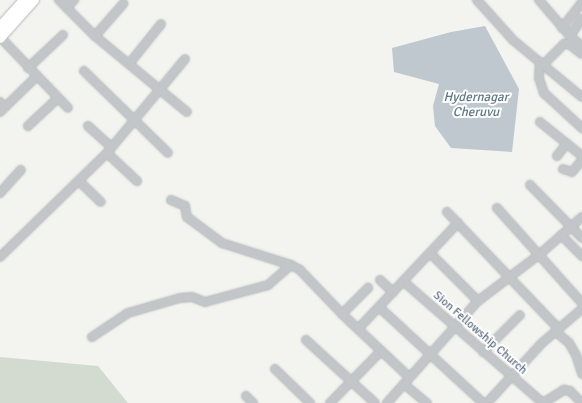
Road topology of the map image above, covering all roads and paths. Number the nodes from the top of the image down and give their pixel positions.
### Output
1 (24, 0) edge
2 (34, 0) edge
3 (59, 0) edge
4 (74, 0) edge
5 (477, 0) edge
6 (539, 0) edge
7 (582, 2) edge
8 (123, 4) dead end
9 (67, 8) junction
10 (582, 19) edge
11 (161, 24) dead end
12 (0, 27) edge
13 (562, 28) junction
14 (63, 35) dead end
15 (95, 36) junction
16 (570, 36) junction
17 (0, 38) edge
18 (582, 46) edge
19 (582, 54) edge
20 (185, 59) dead end
21 (541, 63) junction
22 (129, 64) junction
23 (28, 68) junction
24 (84, 71) dead end
25 (36, 77) junction
26 (159, 90) junction
27 (582, 97) edge
28 (58, 98) junction
29 (68, 108) dead end
30 (0, 112) edge
31 (187, 112) dead end
32 (134, 119) junction
33 (540, 122) dead end
34 (28, 126) dead end
35 (88, 126) dead end
36 (582, 128) edge
37 (567, 143) junction
38 (109, 150) junction
39 (168, 153) dead end
40 (557, 156) dead end
41 (582, 156) edge
42 (582, 160) edge
43 (563, 169) dead end
44 (21, 170) dead end
45 (79, 181) junction
46 (137, 181) dead end
47 (530, 185) dead end
48 (0, 193) edge
49 (171, 200) dead end
50 (100, 202) dead end
51 (497, 208) dead end
52 (447, 212) dead end
53 (582, 217) edge
54 (458, 223) junction
55 (571, 227) junction
56 (562, 235) junction
57 (582, 238) edge
58 (431, 254) junction
59 (540, 254) junction
60 (582, 256) edge
61 (0, 257) edge
62 (291, 265) junction
63 (509, 278) junction
64 (380, 280) dead end
65 (403, 281) junction
66 (368, 288) dead end
67 (393, 292) junction
68 (478, 301) junction
69 (582, 303) edge
70 (379, 306) junction
71 (582, 309) edge
72 (342, 314) junction
73 (520, 315) dead end
74 (454, 327) junction
75 (358, 330) junction
76 (557, 331) junction
77 (92, 337) dead end
78 (306, 340) dead end
79 (381, 351) junction
80 (483, 352) junction
81 (429, 354) junction
82 (275, 369) dead end
83 (582, 374) edge
84 (511, 376) junction
85 (407, 381) junction
86 (350, 382) junction
87 (246, 396) dead end
88 (538, 402) edge
89 (253, 403) edge
90 (310, 403) edge
91 (330, 403) edge
92 (375, 403) edge
93 (387, 403) edge
94 (427, 403) edge
95 (483, 403) edge
96 (487, 403) edge
97 (582, 403) edge

1 - 12 main road
2 - 17 main road
3 - 9 street
4 - 9 street
5 - 21 street
6 - 13 street
7 - 13 street
8 - 15 street
9 - 15 street
10 - 16 street
11 - 22 street
13 - 16 street
14 - 23 street
15 - 22 street
16 - 18 street
17 - 23 street
19 - 21 street
20 - 26 street
21 - 27 street
21 - 36 street
22 - 26 street
23 - 25 street
24 - 32 street
25 - 28 street
25 - 30 street
26 - 31 street
26 - 32 street
28 - 29 street
28 - 34 street
32 - 38 street
32 - 39 street
33 - 37 street
35 - 38 street
37 - 40 street
37 - 41 street
38 - 45 street
38 - 46 street
42 - 43 street
44 - 48 street
45 - 50 street
45 - 61 street
47 - 55 street
49 - 62 street
51 - 59 street
52 - 54 street
53 - 55 street
54 - 58 street
54 - 63 street
55 - 56 street
55 - 57 street
56 - 59 street
56 - 60 street
58 - 65 street
58 - 68 street
59 - 63 street
59 - 69 street
62 - 72 street
62 - 77 street
63 - 68 street
63 - 76 street
64 - 67 street
65 - 67 street
65 - 74 street, Sion Fellowship Church
66 - 72 street
67 - 70 street
68 - 74 street
70 - 75 street
70 - 81 street
71 - 76 street
72 - 75 street
73 - 80 street
74 - 80 street, Sion Fellowship Church
74 - 81 street
75 - 79 street
76 - 83 street
76 - 84 street
78 - 86 street
79 - 85 street
79 - 86 street
80 - 84 street, Sion Fellowship Church
81 - 85 street
81 - 95 street
82 - 90 street
84 - 88 street, Sion Fellowship Church
84 - 96 street
85 - 93 street
85 - 94 street
86 - 91 street
86 - 92 street
87 - 89 street
88 - 97 street

